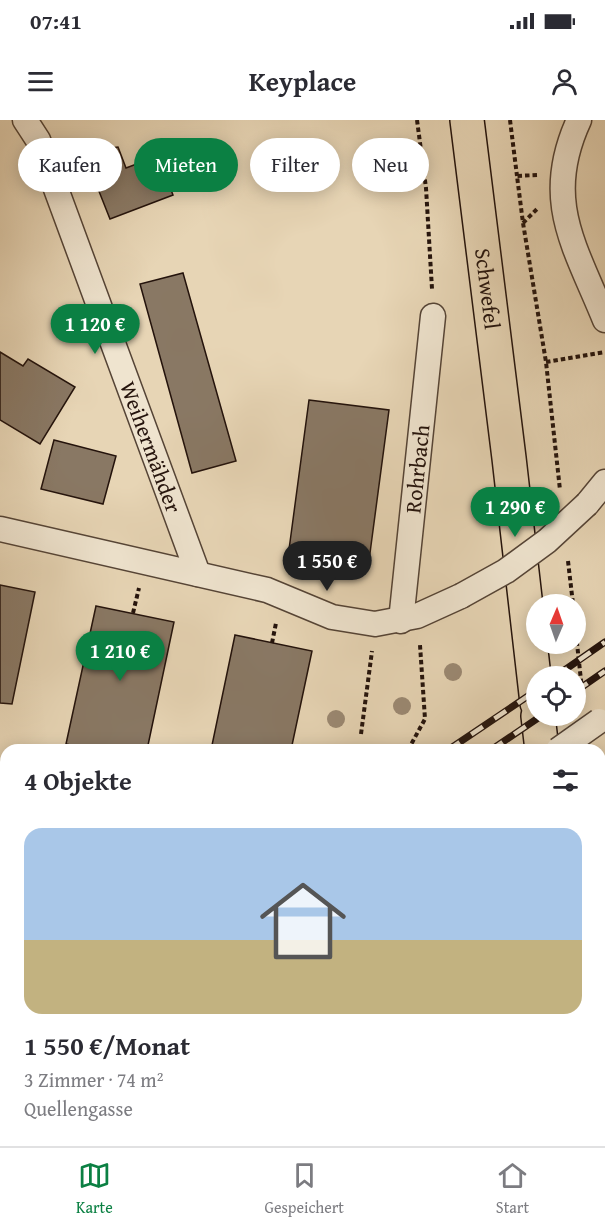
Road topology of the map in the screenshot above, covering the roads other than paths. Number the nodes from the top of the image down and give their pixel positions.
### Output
1 (25, 120) edge
2 (467, 120) edge
3 (579, 120) edge
4 (433, 316) road end
5 (605, 320) edge
6 (605, 482) edge
7 (0, 529) edge
8 (198, 574) junction
9 (409, 618) junction
10 (533, 666) edge
11 (596, 714) edge
12 (539, 726) edge
13 (541, 744) edge
14 (564, 744) edge

1 - 8 street, Weihermähder
2 - 10 main road, Schwefel
3 - 5 street
4 - 9 street, Rohrbach
6 - 9 street, bridge
7 - 8 street
8 - 9 street
11 - 14 street, bridge
12 - 13 main road

